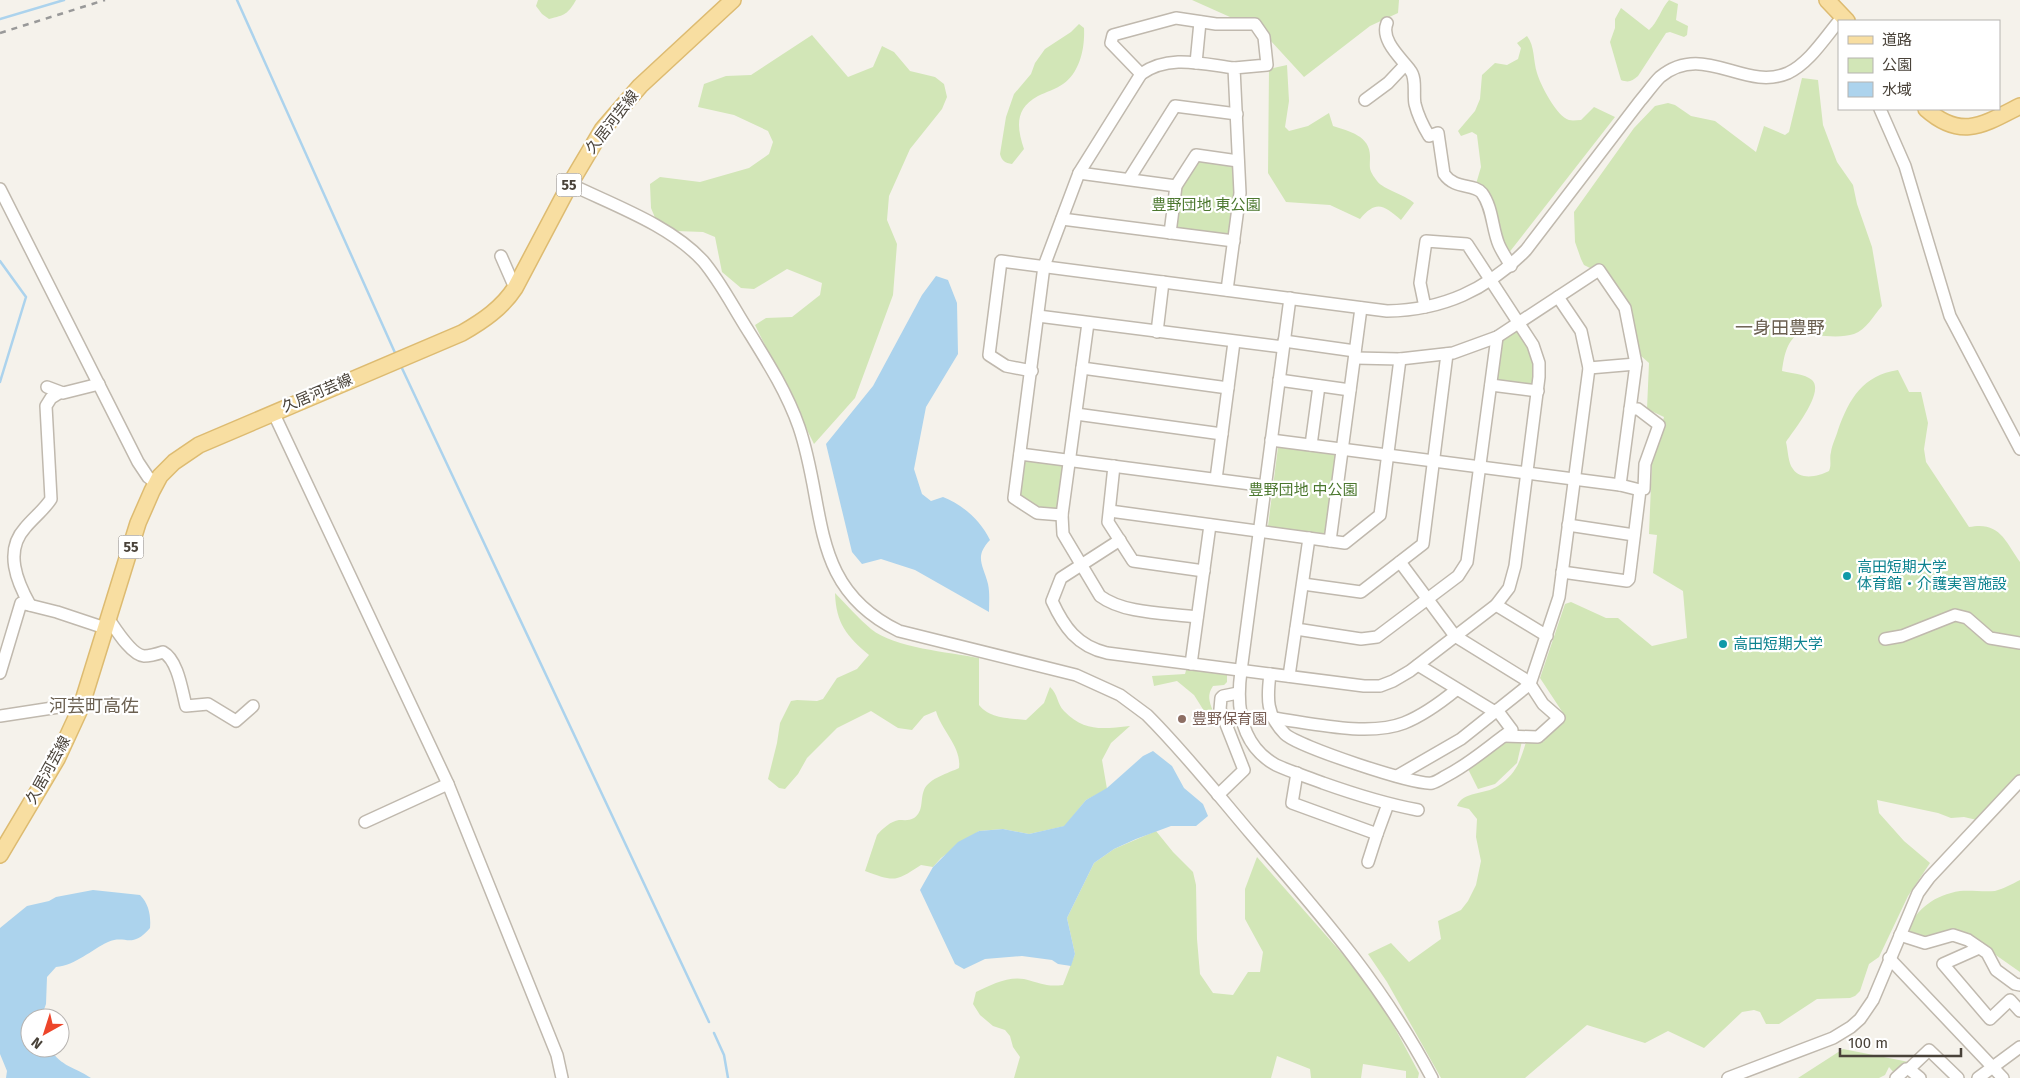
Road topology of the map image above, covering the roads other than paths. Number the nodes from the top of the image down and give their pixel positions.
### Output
1 (733, 0) edge
2 (1827, 0) edge
3 (1842, 20) edge
4 (1200, 22) junction
5 (1387, 23) dead end
6 (1838, 24) edge
7 (1196, 62) junction
8 (1405, 65) junction
9 (1234, 68) junction
10 (1141, 74) junction
11 (1365, 100) dead end
12 (2020, 106) edge
13 (1880, 110) edge
14 (1927, 110) edge
15 (1237, 114) junction
16 (1238, 161) junction
17 (1079, 173) junction
18 (1129, 180) junction
19 (570, 184) junction
20 (1176, 186) junction
21 (0, 189) edge
22 (1062, 218) junction
23 (1170, 233) junction
24 (1234, 241) junction
25 (501, 256) dead end
26 (1044, 266) junction
27 (1511, 266) junction
28 (1491, 280) junction
29 (1163, 282) junction
30 (515, 288) junction
31 (1227, 290) junction
32 (1558, 297) junction
33 (1290, 298) junction
34 (1425, 307) junction
35 (1361, 308) junction
36 (1038, 316) junction
37 (1518, 322) junction
38 (1088, 323) junction
39 (1157, 332) junction
40 (1496, 337) junction
41 (1234, 342) junction
42 (1284, 344) junction
43 (1355, 354) junction
44 (1447, 354) junction
45 (1400, 359) junction
46 (1636, 364) junction
47 (1082, 368) junction
48 (1589, 368) junction
49 (1032, 371) junction
50 (1279, 380) junction
51 (99, 384) junction
52 (1491, 384) junction
53 (1319, 386) junction
54 (48, 388) dead end
55 (1228, 388) junction
56 (1350, 390) junction
57 (1538, 390) junction
58 (59, 393) junction
59 (1630, 409) junction
60 (273, 412) junction
61 (1076, 414) junction
62 (1222, 434) junction
63 (1270, 440) junction
64 (1311, 445) junction
65 (1342, 449) junction
66 (2020, 449) edge
67 (1020, 454) junction
68 (1388, 455) junction
69 (1070, 460) junction
70 (1434, 461) junction
71 (1114, 466) junction
72 (1480, 467) junction
73 (1526, 474) junction
74 (1216, 480) junction
75 (1574, 480) junction
76 (156, 483) junction
77 (1620, 485) junction
78 (1266, 486) junction
79 (1640, 490) junction
80 (1110, 511) junction
81 (1062, 515) junction
82 (1210, 525) junction
83 (1568, 525) junction
84 (1260, 532) junction
85 (1634, 535) junction
86 (1309, 538) junction
87 (1120, 540) junction
88 (1330, 541) junction
89 (1400, 562) junction
90 (1081, 565) junction
91 (1204, 571) junction
92 (1562, 572) junction
93 (1303, 584) junction
94 (1427, 598) junction
95 (30, 605) junction
96 (1496, 605) junction
97 (1197, 617) junction
98 (107, 623) junction
99 (1296, 629) junction
100 (1455, 636) junction
101 (1547, 636) junction
102 (1884, 639) dead end
103 (2020, 643) edge
104 (1191, 664) junction
105 (1418, 666) junction
106 (1241, 671) junction
107 (0, 672) edge
108 (1270, 674) junction
109 (1289, 676) junction
110 (1530, 684) junction
111 (1456, 690) junction
112 (1238, 693) junction
113 (81, 706) junction
114 (253, 706) dead end
115 (1496, 711) junction
116 (0, 716) edge
117 (1273, 718) junction
118 (1504, 736) junction
119 (1298, 773) junction
120 (1397, 776) junction
121 (2020, 781) edge
122 (448, 784) junction
123 (1218, 795) junction
124 (1388, 804) junction
125 (1418, 810) dead end
126 (365, 822) dead end
127 (1378, 834) junction
128 (0, 855) edge
129 (1368, 862) dead end
130 (1900, 935) junction
131 (1979, 948) junction
132 (1889, 958) junction
133 (2020, 985) edge
134 (2020, 1011) edge
135 (2020, 1047) edge
136 (1993, 1067) junction
137 (1909, 1069) junction
138 (1893, 1076) edge
139 (562, 1078) edge
140 (1432, 1078) edge
141 (1728, 1078) edge
142 (1920, 1078) edge
143 (1958, 1078) edge
144 (1978, 1078) edge
145 (2004, 1078) edge

1 - 19 main road, 久居河芸線 / 55
2 - 3 main road
4 - 7 street
4 - 9 street
4 - 10 street
5 - 8 street
6 - 27 street
7 - 9 street
7 - 10 street
8 - 11 street
8 - 27 street
9 - 15 street
10 - 17 street
12 - 14 main road
13 - 66 street
15 - 16 street
15 - 18 street
16 - 20 street
16 - 24 street
17 - 18 street
17 - 22 street
18 - 20 street
19 - 30 main road, 久居河芸線 / 55
19 - 123 street
20 - 23 street
21 - 51 street
22 - 23 street
22 - 26 street
23 - 24 street
24 - 31 street
25 - 30 street
26 - 29 street
26 - 36 street
26 - 49 street
27 - 28 street
28 - 34 street
28 - 34 street
28 - 37 street
29 - 31 street
29 - 39 street
30 - 60 main road, 久居河芸線 / 55
31 - 33 street
32 - 37 street
32 - 46 street
32 - 48 street
33 - 35 street
33 - 42 street
34 - 35 street
35 - 43 street
36 - 38 street
36 - 49 street
37 - 40 street
37 - 57 street
38 - 39 street
38 - 47 street
39 - 41 street
40 - 44 street
40 - 52 street
41 - 42 street
41 - 55 street
42 - 43 street
42 - 50 street
43 - 45 street
43 - 56 street
44 - 45 street
44 - 70 street
45 - 68 street
46 - 48 street
46 - 59 street
47 - 55 street
47 - 61 street
48 - 75 street
49 - 67 street
50 - 53 street
50 - 63 street
51 - 58 street
51 - 76 street
52 - 57 street
52 - 72 street
53 - 56 street
53 - 64 street
54 - 58 street
55 - 62 street
56 - 65 street
57 - 73 street
58 - 95 street
59 - 77 street
59 - 79 street
60 - 76 main road, 久居河芸線 / 55
60 - 122 street
61 - 62 street
61 - 69 street
62 - 74 street
63 - 64 street
63 - 78 street
64 - 65 street
65 - 68 street
65 - 88 street
67 - 69 street
67 - 81 street
68 - 70 street
68 - 88 street
69 - 71 street
69 - 81 street
70 - 72 street
70 - 89 street
71 - 74 street
71 - 80 street
72 - 73 street
72 - 94 street
73 - 75 street
73 - 96 street
74 - 78 street
75 - 77 street
75 - 83 street
76 - 98 main road, 久居河芸線 / 55
77 - 79 street
78 - 84 street
79 - 85 street
80 - 82 street
80 - 87 street
81 - 90 street
82 - 84 street
82 - 91 street
83 - 85 street
83 - 92 street
84 - 86 street
84 - 106 street
85 - 92 street
86 - 88 street
86 - 93 street
87 - 90 street
87 - 91 street
89 - 93 street
89 - 94 street
90 - 97 street
90 - 104 street
91 - 97 street
92 - 101 street
93 - 99 street
94 - 99 street
94 - 100 street
95 - 98 street
95 - 107 street
96 - 100 street
96 - 101 street
97 - 104 street
98 - 113 main road, 久居河芸線 / 55
98 - 114 street
99 - 109 street
100 - 105 street
100 - 110 street
101 - 110 street
102 - 103 street
104 - 106 street
105 - 109 street
105 - 111 street
106 - 108 street
106 - 112 street
108 - 109 street
108 - 117 street
110 - 115 street
110 - 118 street
111 - 115 street
111 - 117 street
112 - 119 street
112 - 123 street
113 - 116 street
113 - 128 main road, 久居河芸線 / 55
115 - 118 street
115 - 120 street
117 - 120 street
118 - 120 street
119 - 124 street
119 - 127 street
121 - 130 street
122 - 126 street
122 - 139 street
123 - 140 street
124 - 125 street
124 - 127 street
127 - 129 street
130 - 131 street
130 - 132 street
131 - 133 street
131 - 134 street
132 - 136 street
132 - 141 street
135 - 136 street
136 - 144 street
136 - 145 street
137 - 138 street
137 - 142 street
137 - 143 street

